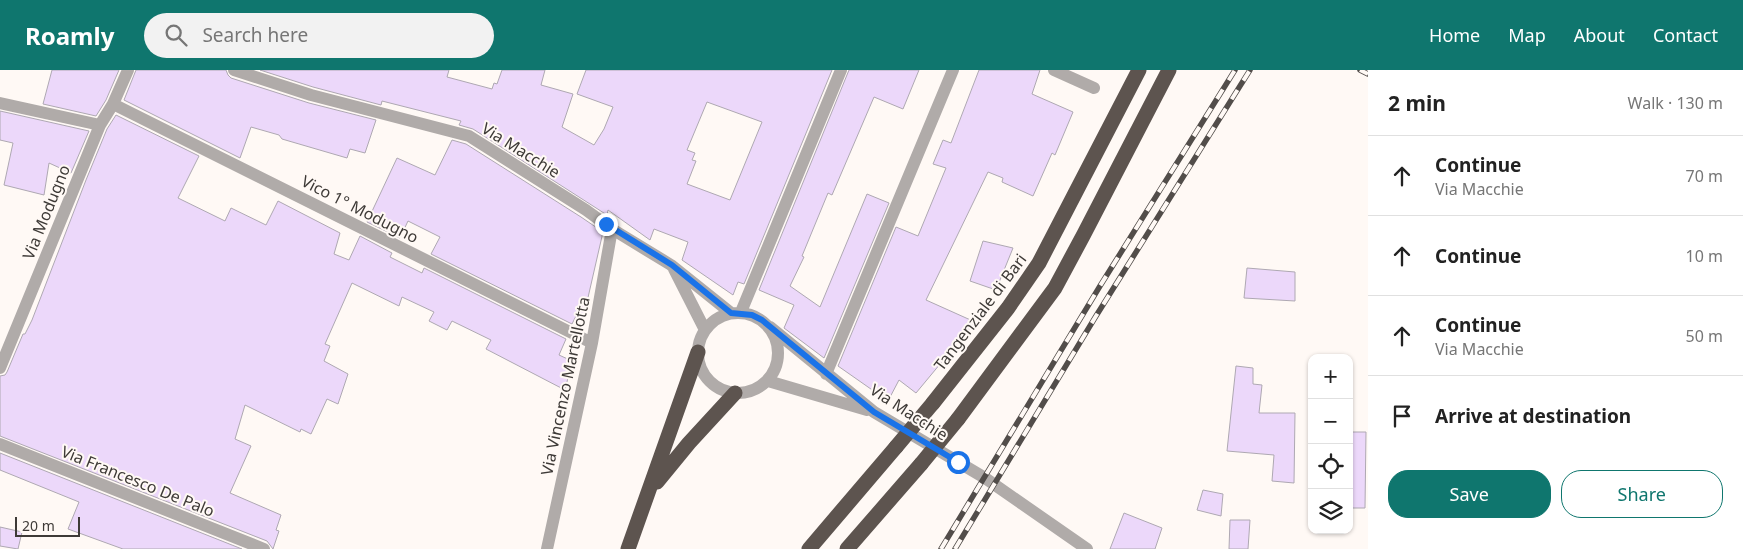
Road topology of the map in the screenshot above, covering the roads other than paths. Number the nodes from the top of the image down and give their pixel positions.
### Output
1 (128, 70) edge
2 (234, 70) edge
3 (840, 70) edge
4 (953, 70) edge
5 (1054, 70) edge
6 (1139, 70) edge
7 (1169, 70) edge
8 (1094, 88) dead end
9 (0, 103) edge
10 (113, 104) junction
11 (100, 124) junction
12 (612, 229) junction
13 (672, 265) junction
14 (736, 313) junction
15 (770, 327) junction
16 (705, 330) junction
17 (592, 343) junction
18 (698, 352) junction
19 (0, 368) edge
20 (826, 374) junction
21 (768, 381) junction
22 (735, 393) junction
23 (874, 412) junction
24 (0, 444) edge
25 (649, 491) junction
26 (264, 549) edge
27 (547, 549) edge
28 (628, 549) edge
29 (809, 549) edge
30 (847, 549) edge
31 (1087, 549) edge

1 - 10 street, Via Modugno
2 - 12 street, Via Macchie
3 - 14 street
4 - 20 street
5 - 8 street
6 - 29 highway, Tangenziale di Bari, bridge
7 - 30 highway, bridge
9 - 11 street
10 - 11 street, Via Modugno
10 - 17 street, Vico 1° Modugno
11 - 19 street, Via Modugno
12 - 13 street, Via Macchie
12 - 17 street, Via Vincenzo Martellotta
13 - 14 street, Via Macchie
13 - 16 street
14 - 15 street
14 - 16 street
15 - 20 street, Via Macchie
15 - 21 street
16 - 18 street
17 - 27 street, Via Vincenzo Martellotta
18 - 22 street
18 - 25 highway
20 - 23 street, Via Macchie
21 - 22 street
21 - 23 street
22 - 25 highway
23 - 31 street, Via Macchie
24 - 26 street, Via Francesco De Palo
25 - 28 highway

